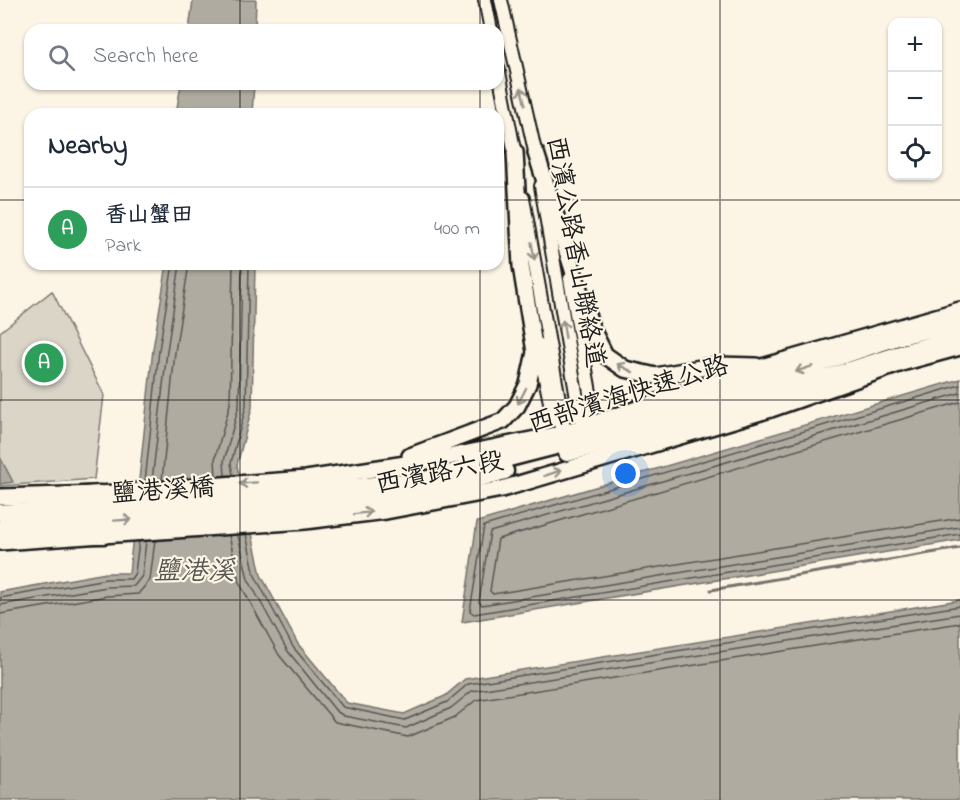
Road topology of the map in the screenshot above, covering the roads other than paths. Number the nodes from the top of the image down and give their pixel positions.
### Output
1 (485, 0) edge
2 (501, 0) edge
3 (490, 24) edge
4 (503, 90) edge
5 (515, 152) junction
6 (536, 153) junction
7 (563, 237) junction
8 (521, 266) junction
9 (960, 310) edge
10 (960, 321) edge
11 (960, 337) edge
12 (960, 348) edge
13 (765, 366) junction
14 (570, 442) junction
15 (587, 444) junction
16 (360, 470) junction
17 (100, 494) joint
18 (0, 497) edge
19 (306, 500) junction
20 (0, 505) edge
21 (0, 513) edge
22 (24, 518) junction
23 (0, 531) edge
24 (104, 535) joint
25 (0, 542) edge

1 - 3 street
6 -> 2 street, 西濱公路香山聯絡道
4 - 5 street, 西濱公路香山聯絡道
5 - 8 main road
5 -> 14 street, 西濱公路香山聯絡道
6 - 7 main road
15 -> 6 street, 西濱公路香山聯絡道
13 -> 7 main road
7 - 15 street
8 - 14 street
8 -> 16 main road
9 - 13 main road, 西濱路六段
10 -> 15 highway, 西部濱海快速公路
11 - 15 highway, 西部濱海快速公路
12 - 15 main road, 西濱路六段
13 - 15 main road, 西濱路六段
14 - 15 highway, 西部濱海快速公路
14 - 16 main road, 西濱路六段
14 - 19 highway, 西部濱海快速公路
19 -> 15 main road, 西濱路六段
16 - 19 main road, 西濱路六段
19 -> 17 main road, 鹽港溪橋
17 - 22 highway
18 - 22 main road
19 - 22 highway, 鹽港溪橋
24 -> 19 main road, 鹽港溪橋
20 - 22 highway
21 - 22 highway
22 - 23 highway
22 - 24 highway
22 - 25 main road

